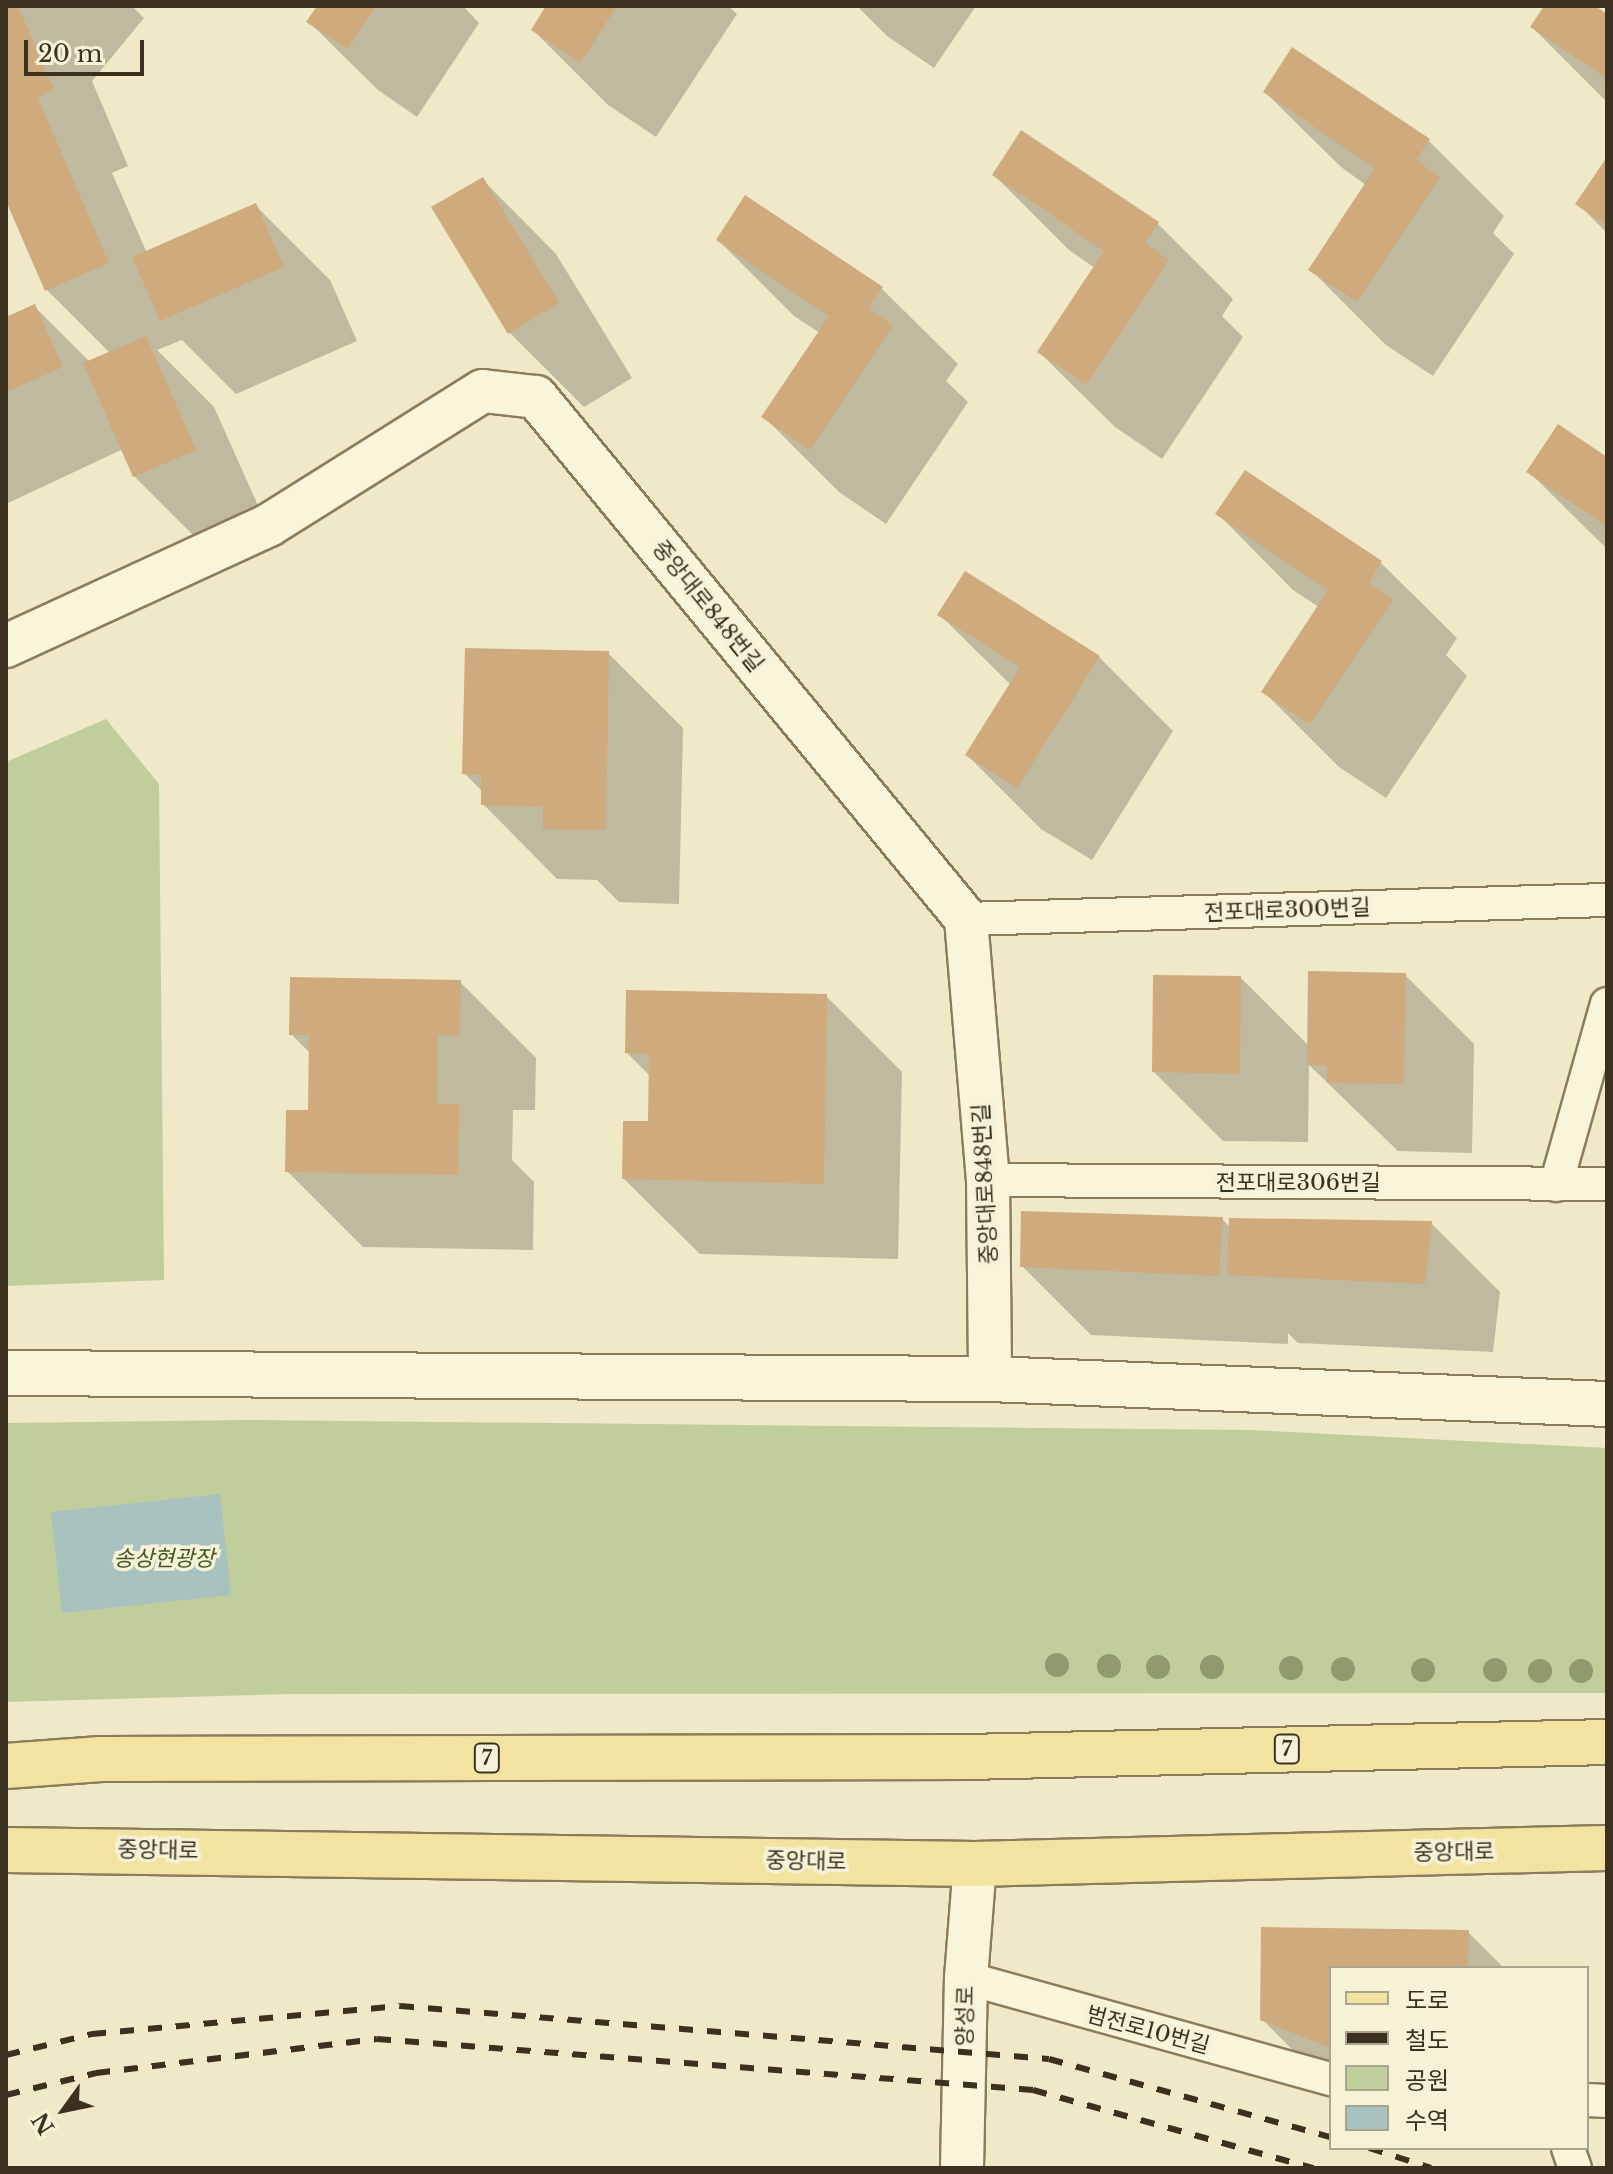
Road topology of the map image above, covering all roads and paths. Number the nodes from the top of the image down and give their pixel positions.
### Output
1 (6, 646) edge
2 (1607, 900) edge
3 (966, 919) junction
4 (1607, 1004) edge
5 (988, 1180) junction
6 (1607, 1184) edge
7 (1556, 1185) junction
8 (6, 1373) edge
9 (990, 1379) junction
10 (1607, 1404) edge
11 (1607, 1742) edge
12 (6, 1766) edge
13 (6, 1835) edge
14 (1607, 1848) edge
15 (99, 1849) junction
16 (6, 1850) edge
17 (975, 1864) junction
18 (966, 1978) junction
19 (1329, 2078) edge
20 (962, 2168) edge

1 - 3 street, 중앙대로848번길
2 - 3 street, 전포대로300번길
3 - 5 street, 중앙대로848번길
4 - 7 street
5 - 7 street, 전포대로306번길
5 - 9 street, 중앙대로848번길
6 - 7 street, 전포대로306번길
8 - 9 main road
9 - 10 main road
11 - 12 main road, 7
13 - 15 main road, 중앙대로
14 - 17 main road, 중앙대로
15 - 16 main road
15 - 17 main road, 중앙대로
17 - 18 street, 양성로
18 - 19 street, 범전로10번길
18 - 20 street, 양성로

